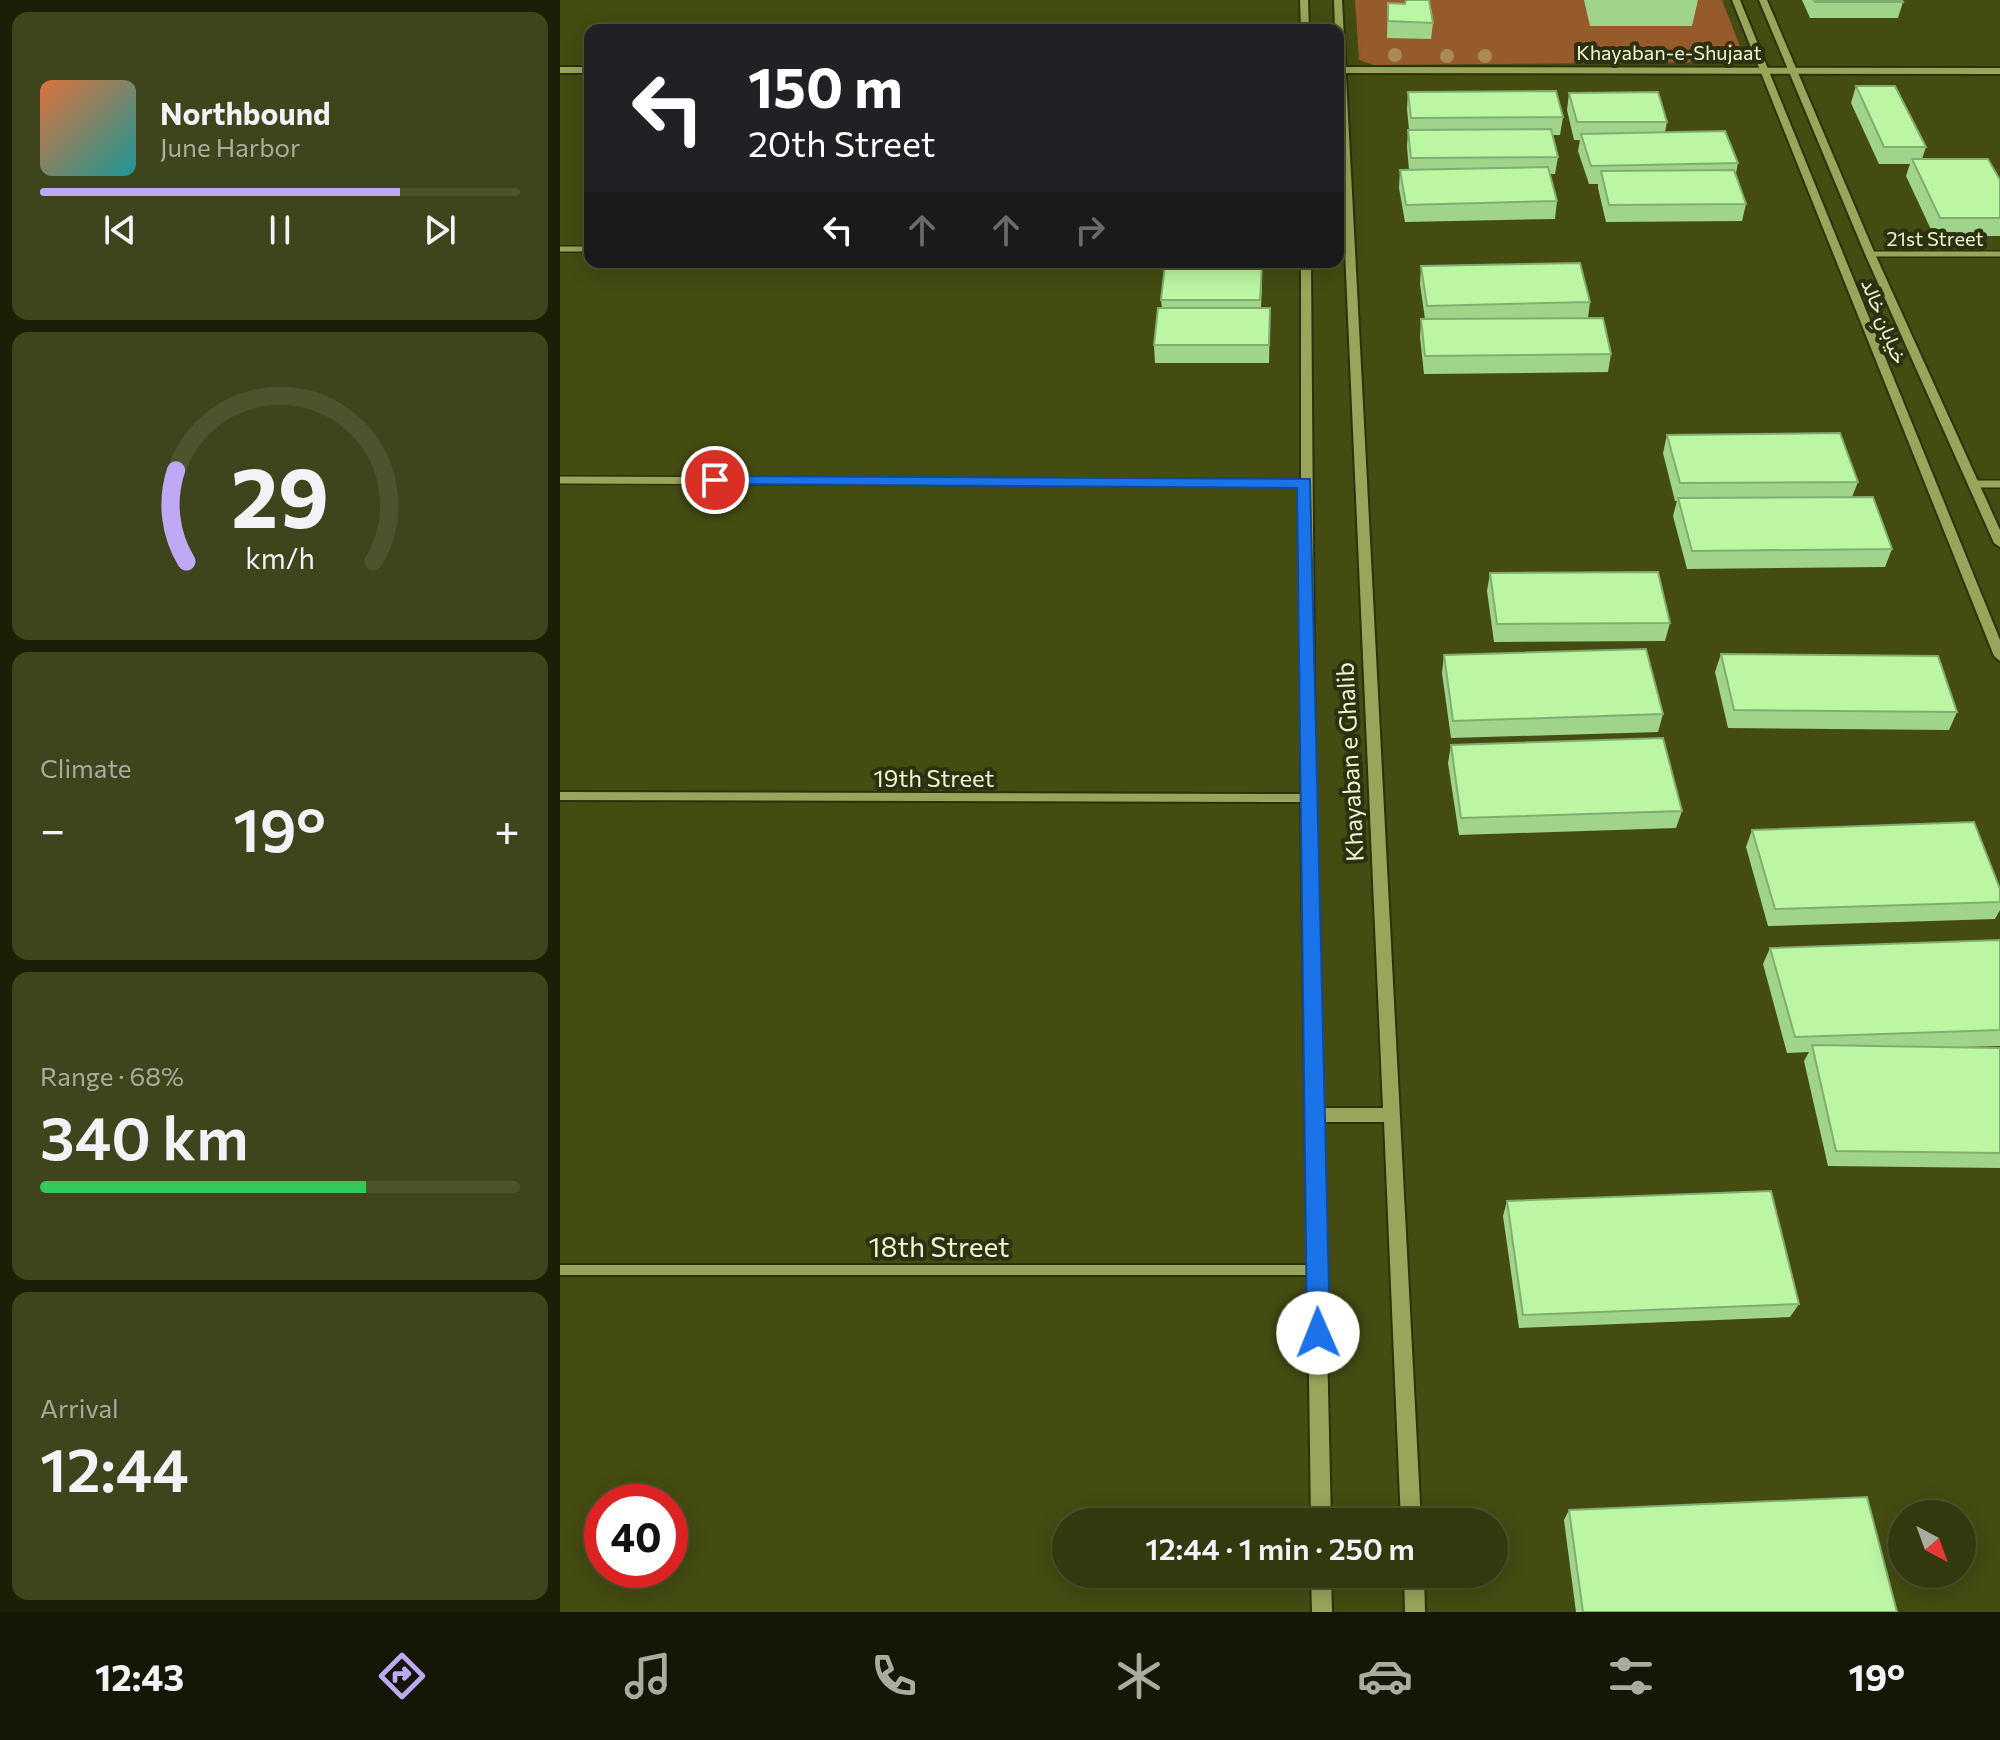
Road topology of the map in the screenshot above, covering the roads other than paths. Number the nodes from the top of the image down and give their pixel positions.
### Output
1 (1304, 0) edge
2 (1338, 0) edge
3 (1736, 0) edge
4 (1763, 0) edge
5 (1305, 24) edge
6 (1339, 24) edge
7 (560, 70) edge
8 (584, 70) edge
9 (1344, 70) edge
10 (1764, 71) junction
11 (1794, 71) junction
12 (2000, 71) edge
13 (1344, 150) edge
14 (560, 249) edge
15 (584, 249) edge
16 (1870, 254) junction
17 (2000, 254) edge
18 (1306, 268) edge
19 (560, 480) edge
20 (1305, 483) junction
21 (1975, 484) junction
22 (2000, 484) edge
23 (2000, 543) edge
24 (2000, 656) edge
25 (560, 796) edge
26 (1308, 798) junction
27 (1314, 1115) junction
28 (1392, 1115) junction
29 (560, 1270) edge
30 (1318, 1270) junction
31 (1321, 1508) edge
32 (1410, 1508) edge
33 (1321, 1588) edge
34 (1414, 1588) edge
35 (1322, 1612) edge
36 (1415, 1612) edge

1 - 5 street
2 - 6 street, Khayaban e Ghalib
3 - 10 street, خیابانِ خالد
4 - 11 street, خیابانِ خالد
7 - 8 main road
9 - 10 main road, Khayaban-e-Shujaat
10 - 11 main road, Khayaban-e-Shujaat
10 - 24 street, خیابانِ خالد
11 - 12 main road, Khayaban-e-Shujaat
11 - 16 street, خیابانِ خالد
13 - 28 street, Khayaban e Ghalib
14 - 15 street
16 - 17 street, 21st Street
16 - 21 street, خیابانِ خالد
18 - 20 street, Khayaban e Ghalib
19 - 20 street
20 - 26 street, Khayaban e Ghalib
21 - 22 street
21 - 23 street, خیابانِ خالد
25 - 26 street, 19th Street
26 - 27 street, Khayaban e Ghalib
27 - 28 street
27 - 30 street, Khayaban e Ghalib
28 - 32 street, Khayaban e Ghalib
29 - 30 street, 18th Street
30 - 31 street, Khayaban e Ghalib
33 - 35 street
34 - 36 street

